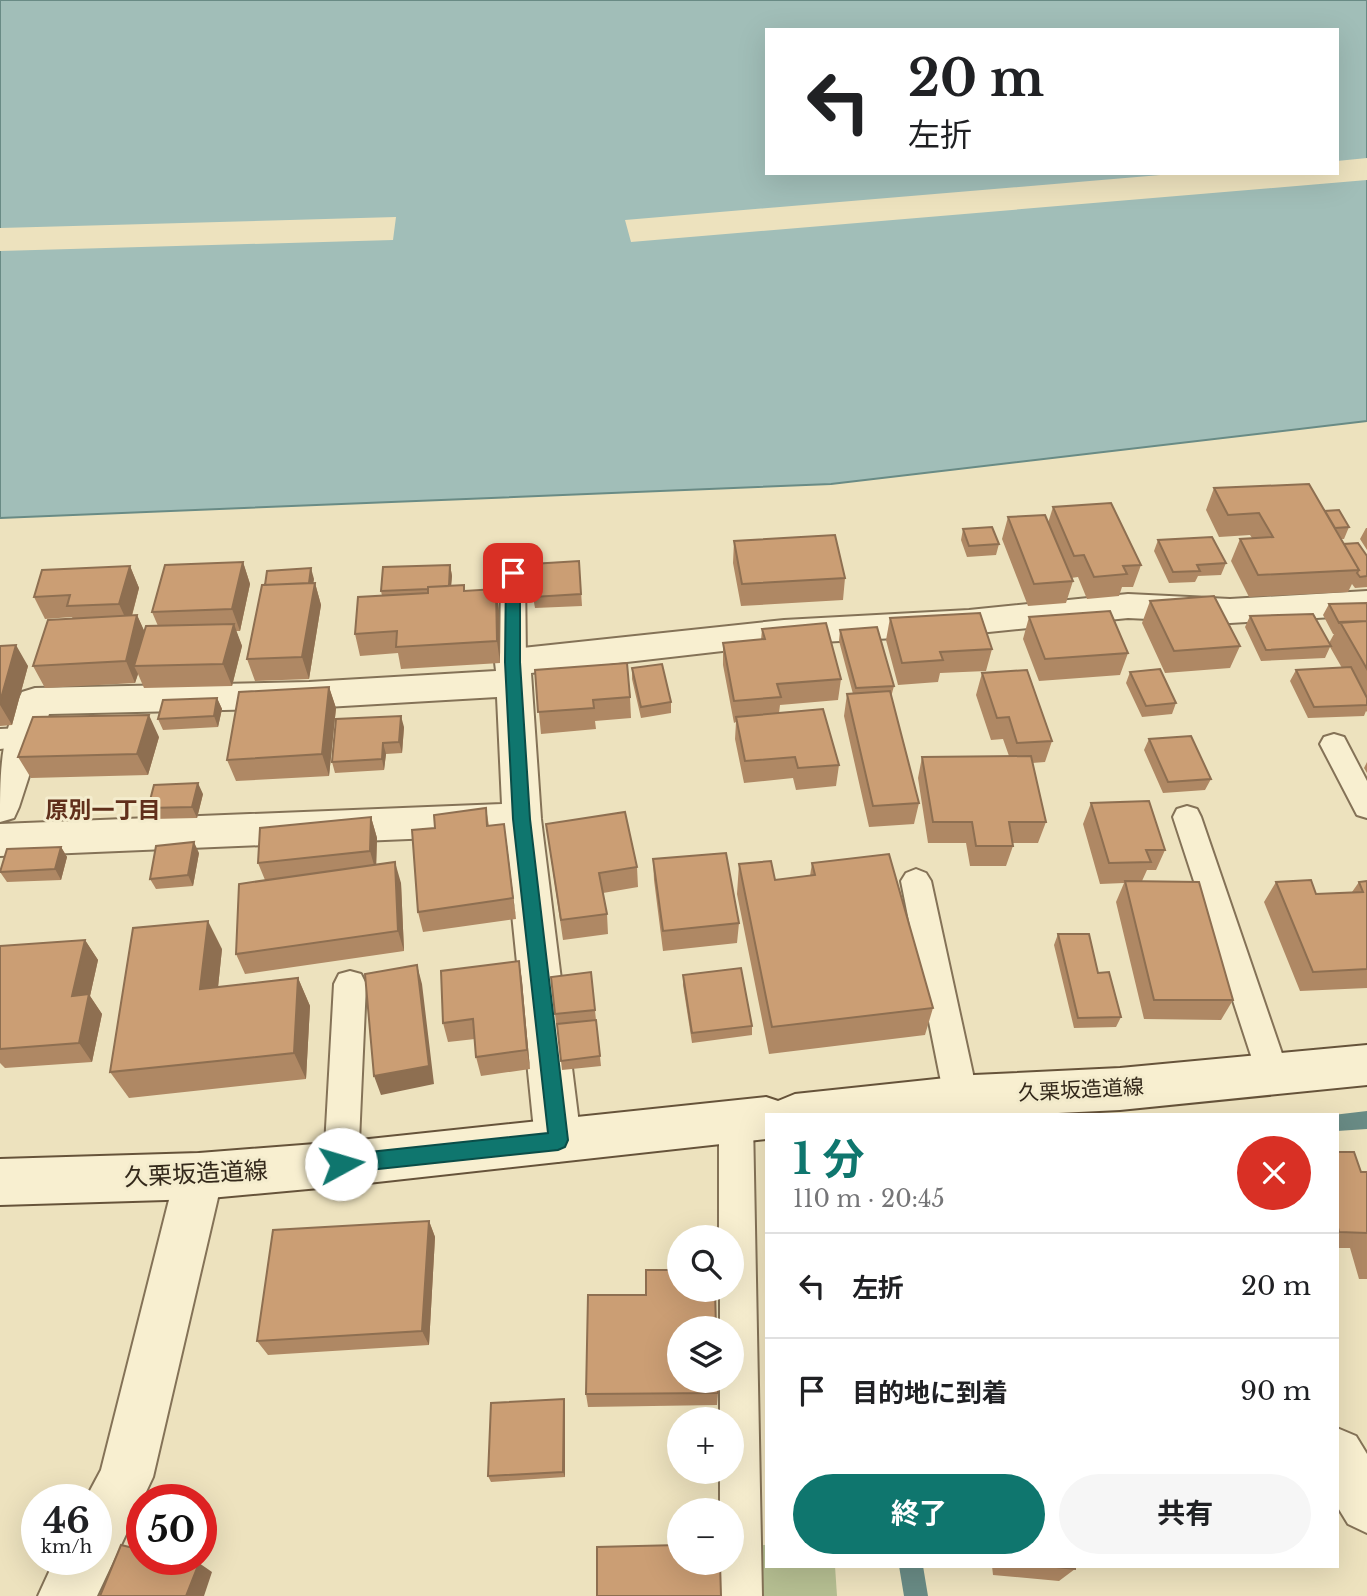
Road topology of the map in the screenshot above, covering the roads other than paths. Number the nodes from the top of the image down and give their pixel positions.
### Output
1 (513, 573) dead end
2 (1367, 603) edge
3 (513, 673) junction
4 (11, 739) edge
5 (1334, 744) dead end
6 (0, 807) edge
7 (1367, 807) edge
8 (1186, 817) dead end
9 (522, 819) junction
10 (0, 840) edge
11 (916, 881) dead end
12 (350, 984) dead end
13 (1367, 1065) edge
14 (1273, 1074) junction
15 (961, 1097) junction
16 (1128, 1102) edge
17 (813, 1113) edge
18 (751, 1119) edge
19 (558, 1140) junction
20 (341, 1164) junction
21 (199, 1175) junction
22 (0, 1182) edge
23 (1339, 1458) edge
24 (112, 1505) edge
25 (1367, 1506) edge
26 (77, 1575) edge
27 (67, 1596) edge
28 (741, 1596) edge

1 - 3 lane
2 - 3 street
3 - 4 street
3 - 9 street
4 - 6 street
5 - 7 lane
8 - 14 lane
9 - 10 street
9 - 19 street
11 - 15 lane
12 - 20 lane
13 - 14 street, 久栗坂造道線
14 - 16 street, 久栗坂造道線
15 - 16 street, 久栗坂造道線
15 - 17 street, 久栗坂造道線
18 - 19 street, 久栗坂造道線
18 - 28 lane
19 - 20 street, 久栗坂造道線
20 - 21 street, 久栗坂造道線
21 - 22 street, 久栗坂造道線
21 - 24 street
23 - 25 street
26 - 27 street

